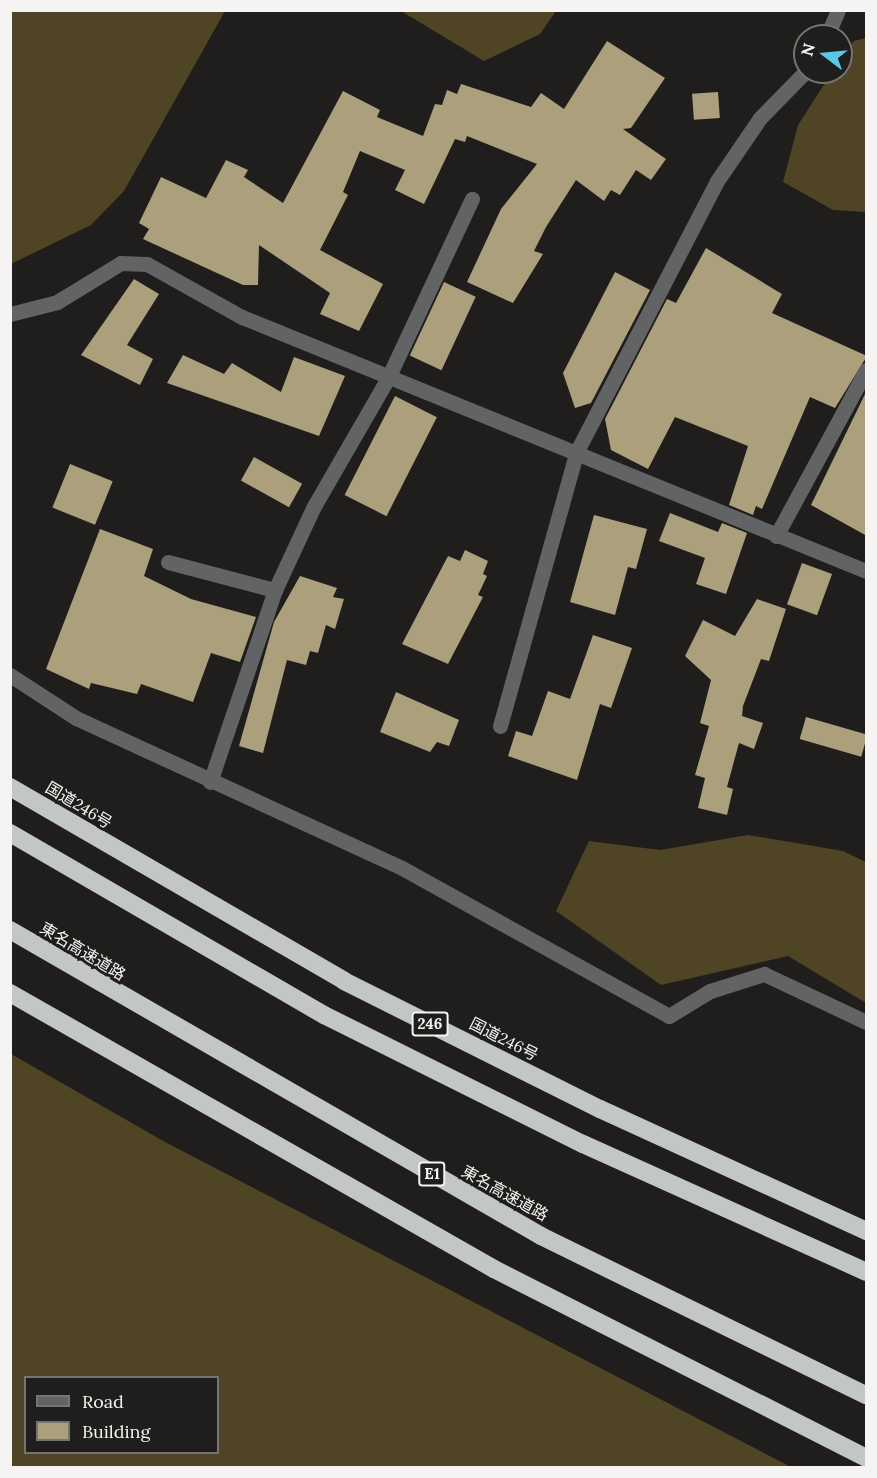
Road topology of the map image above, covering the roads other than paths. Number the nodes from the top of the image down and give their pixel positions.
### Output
1 (838, 10) edge
2 (832, 24) edge
3 (793, 84) edge
4 (472, 199) dead end
5 (10, 314) edge
6 (867, 370) edge
7 (388, 378) junction
8 (576, 453) junction
9 (776, 536) junction
10 (168, 562) dead end
11 (867, 571) edge
12 (276, 590) junction
13 (10, 675) edge
14 (500, 726) dead end
15 (210, 783) junction
16 (10, 786) edge
17 (10, 832) edge
18 (10, 930) edge
19 (10, 993) edge
20 (867, 1022) edge
21 (867, 1231) edge
22 (867, 1272) edge
23 (867, 1395) edge
24 (867, 1458) edge

1 - 2 street
3 - 8 street
4 - 7 street
5 - 7 street
6 - 9 street
7 - 8 street
7 - 12 street
8 - 9 street
8 - 14 street
9 - 11 street
10 - 12 street
12 - 15 street
13 - 15 street
15 - 20 street
16 - 21 highway, 国道246号 / 246
17 - 22 highway, 246
18 - 23 highway, 東名高速道路 / E1
19 - 24 highway

